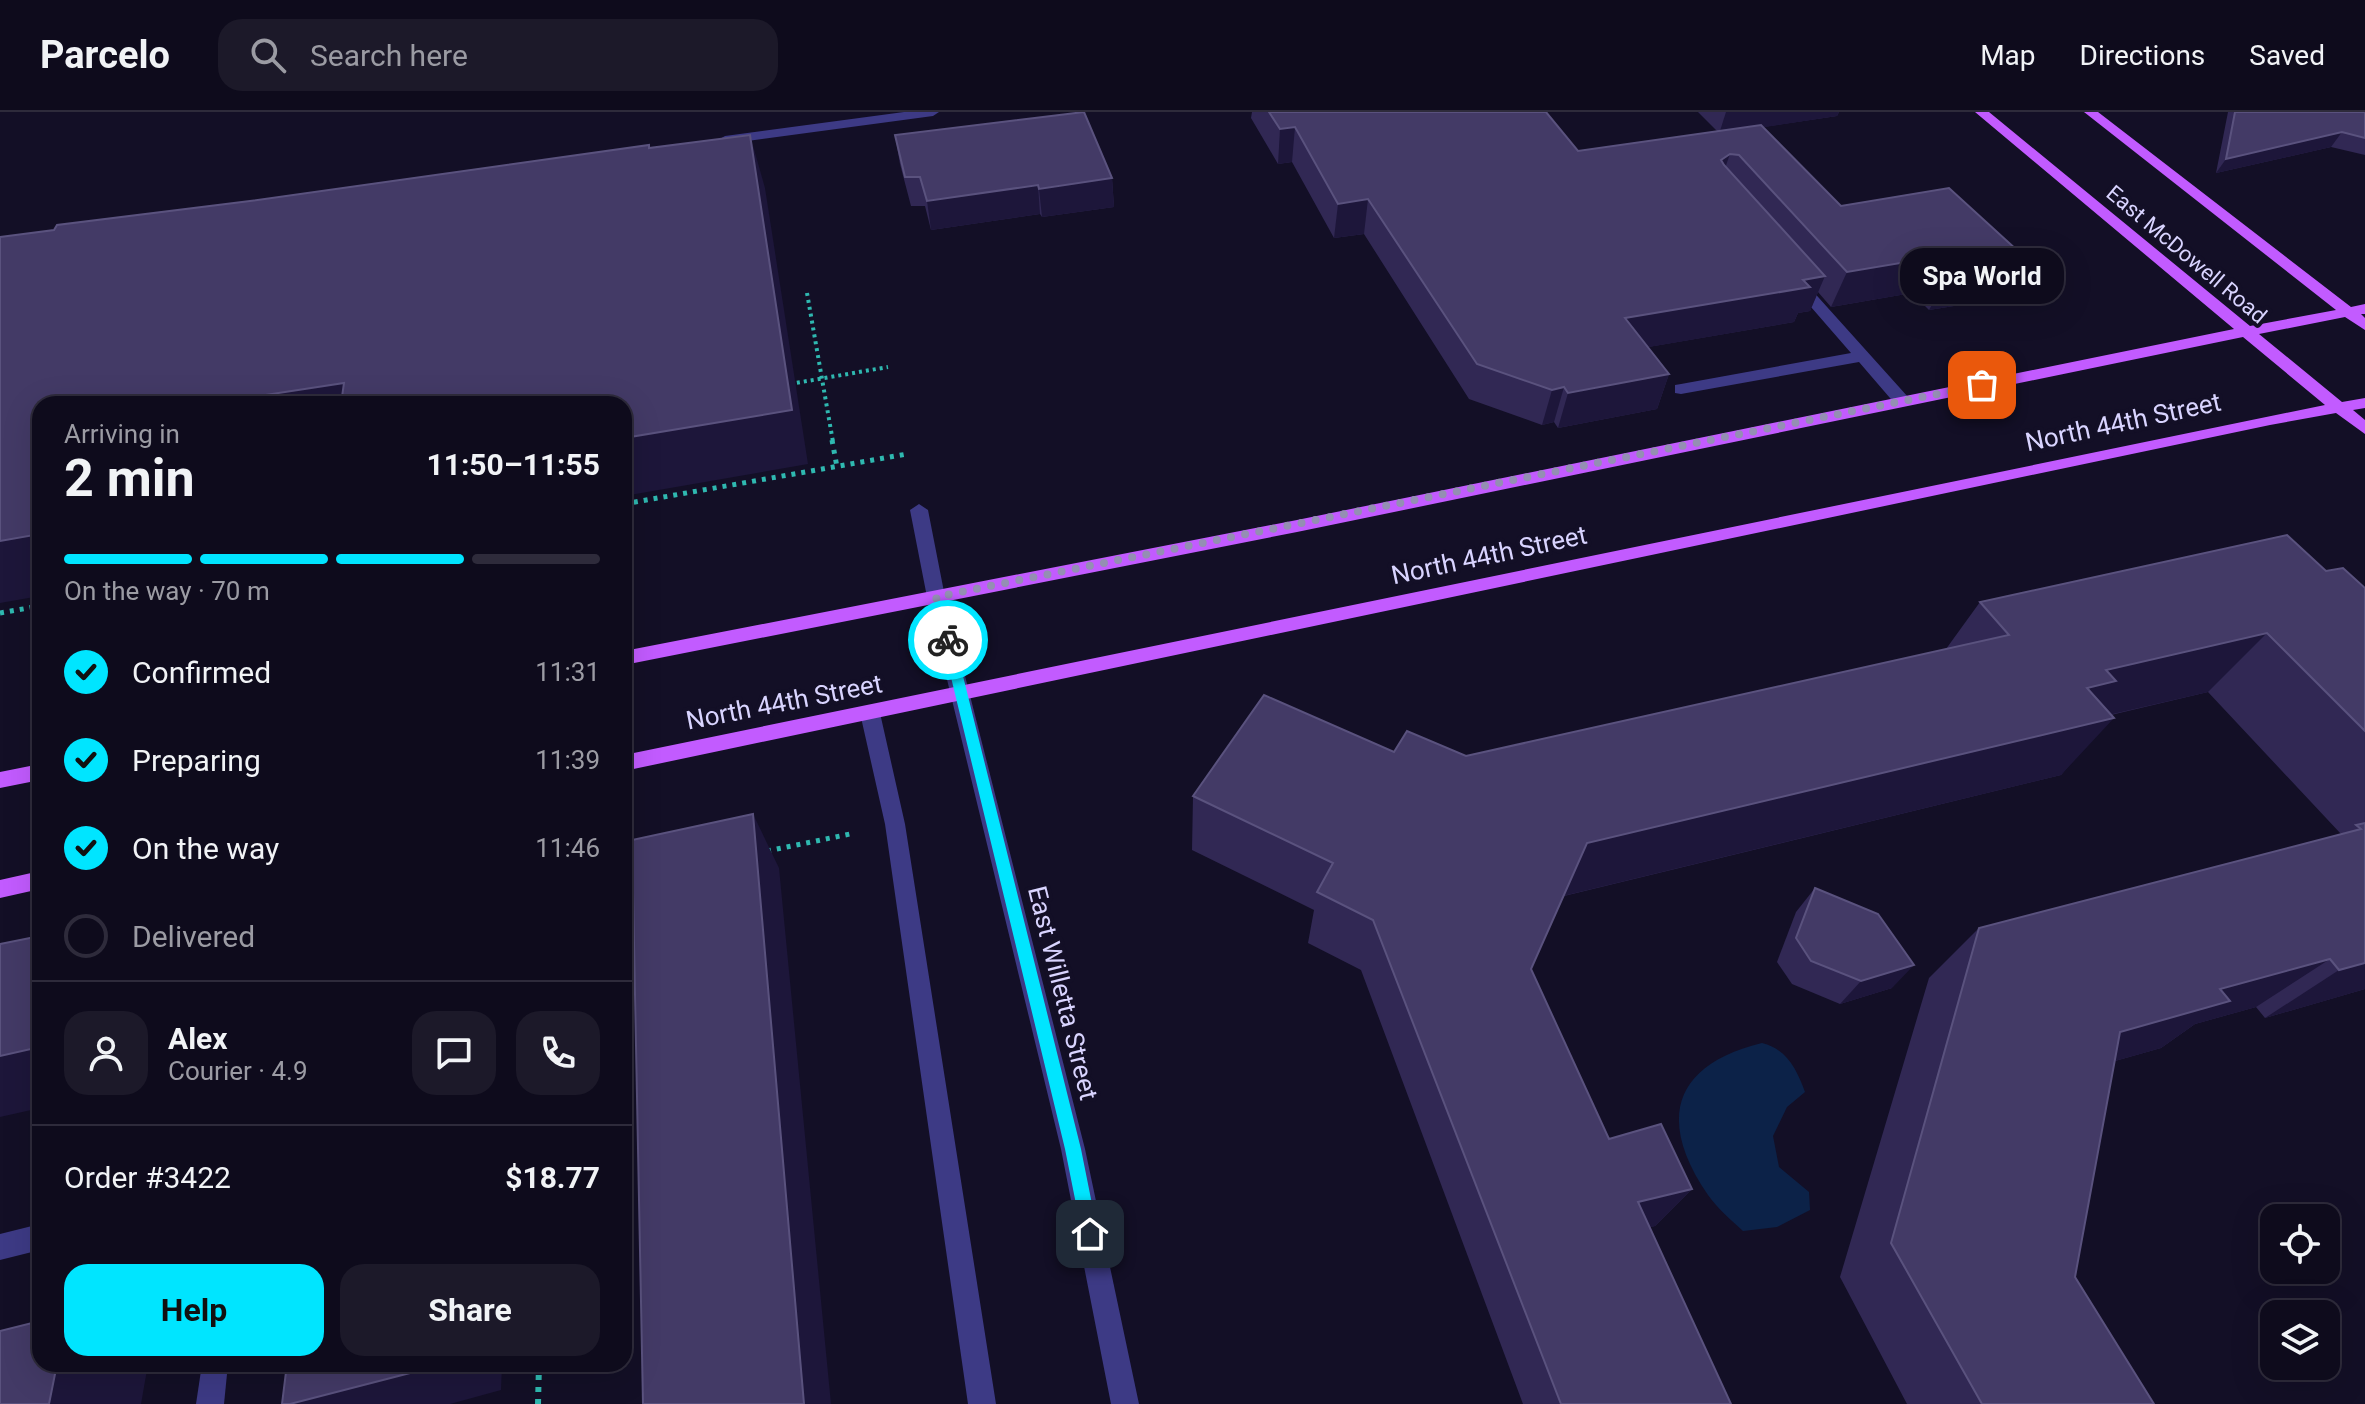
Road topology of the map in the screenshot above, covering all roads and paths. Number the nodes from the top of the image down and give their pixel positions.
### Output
1 (933, 112) edge
2 (1981, 112) edge
3 (2090, 112) edge
4 (711, 142) edge
5 (1781, 264) edge
6 (807, 293) dead end
7 (2357, 311) edge
8 (2365, 325) edge
9 (2247, 331) junction
10 (1863, 356) junction
11 (888, 367) dead end
12 (821, 379) junction
13 (776, 387) edge
14 (1681, 389) dead end
15 (1902, 401) junction
16 (2365, 403) edge
17 (2339, 408) junction
18 (2365, 429) edge
19 (907, 454) dead end
20 (837, 467) junction
21 (632, 503) edge
22 (919, 510) dead end
23 (936, 597) junction
24 (32, 607) edge
25 (0, 613) edge
26 (632, 656) edge
27 (962, 694) junction
28 (870, 713) junction
29 (632, 761) edge
30 (32, 774) edge
31 (0, 780) edge
32 (895, 824) junction
33 (760, 853) edge
34 (632, 879) edge
35 (32, 882) edge
36 (639, 887) edge
37 (0, 889) edge
38 (32, 1239) edge
39 (0, 1247) edge
40 (214, 1372) edge
41 (539, 1372) edge
42 (210, 1404) edge
43 (538, 1404) edge
44 (982, 1404) edge
45 (1125, 1404) edge

1 - 4 street
2 - 9 main road, East McDowell Road
3 - 7 main road, East McDowell Road
5 - 10 street
6 - 12 path
7 - 8 main road, East McDowell Road
7 - 9 main road
9 - 15 main road
9 - 17 main road, East McDowell Road
10 - 14 street
10 - 15 street
11 - 12 path
12 - 13 path
12 - 20 path
15 - 23 main road
16 - 17 main road, North 44th Street
17 - 18 main road, East McDowell Road
17 - 27 main road, North 44th Street
19 - 20 path
20 - 21 path
22 - 23 street, East Willetta Street
23 - 26 main road
23 - 27 street, East Willetta Street
24 - 25 path
27 - 28 main road, North 44th Street
27 - 45 street, East Willetta Street
28 - 29 main road, North 44th Street
28 - 32 street
30 - 31 main road
32 - 33 path
32 - 44 street
34 - 36 path
35 - 37 main road
38 - 39 street
40 - 42 street
41 - 43 path

